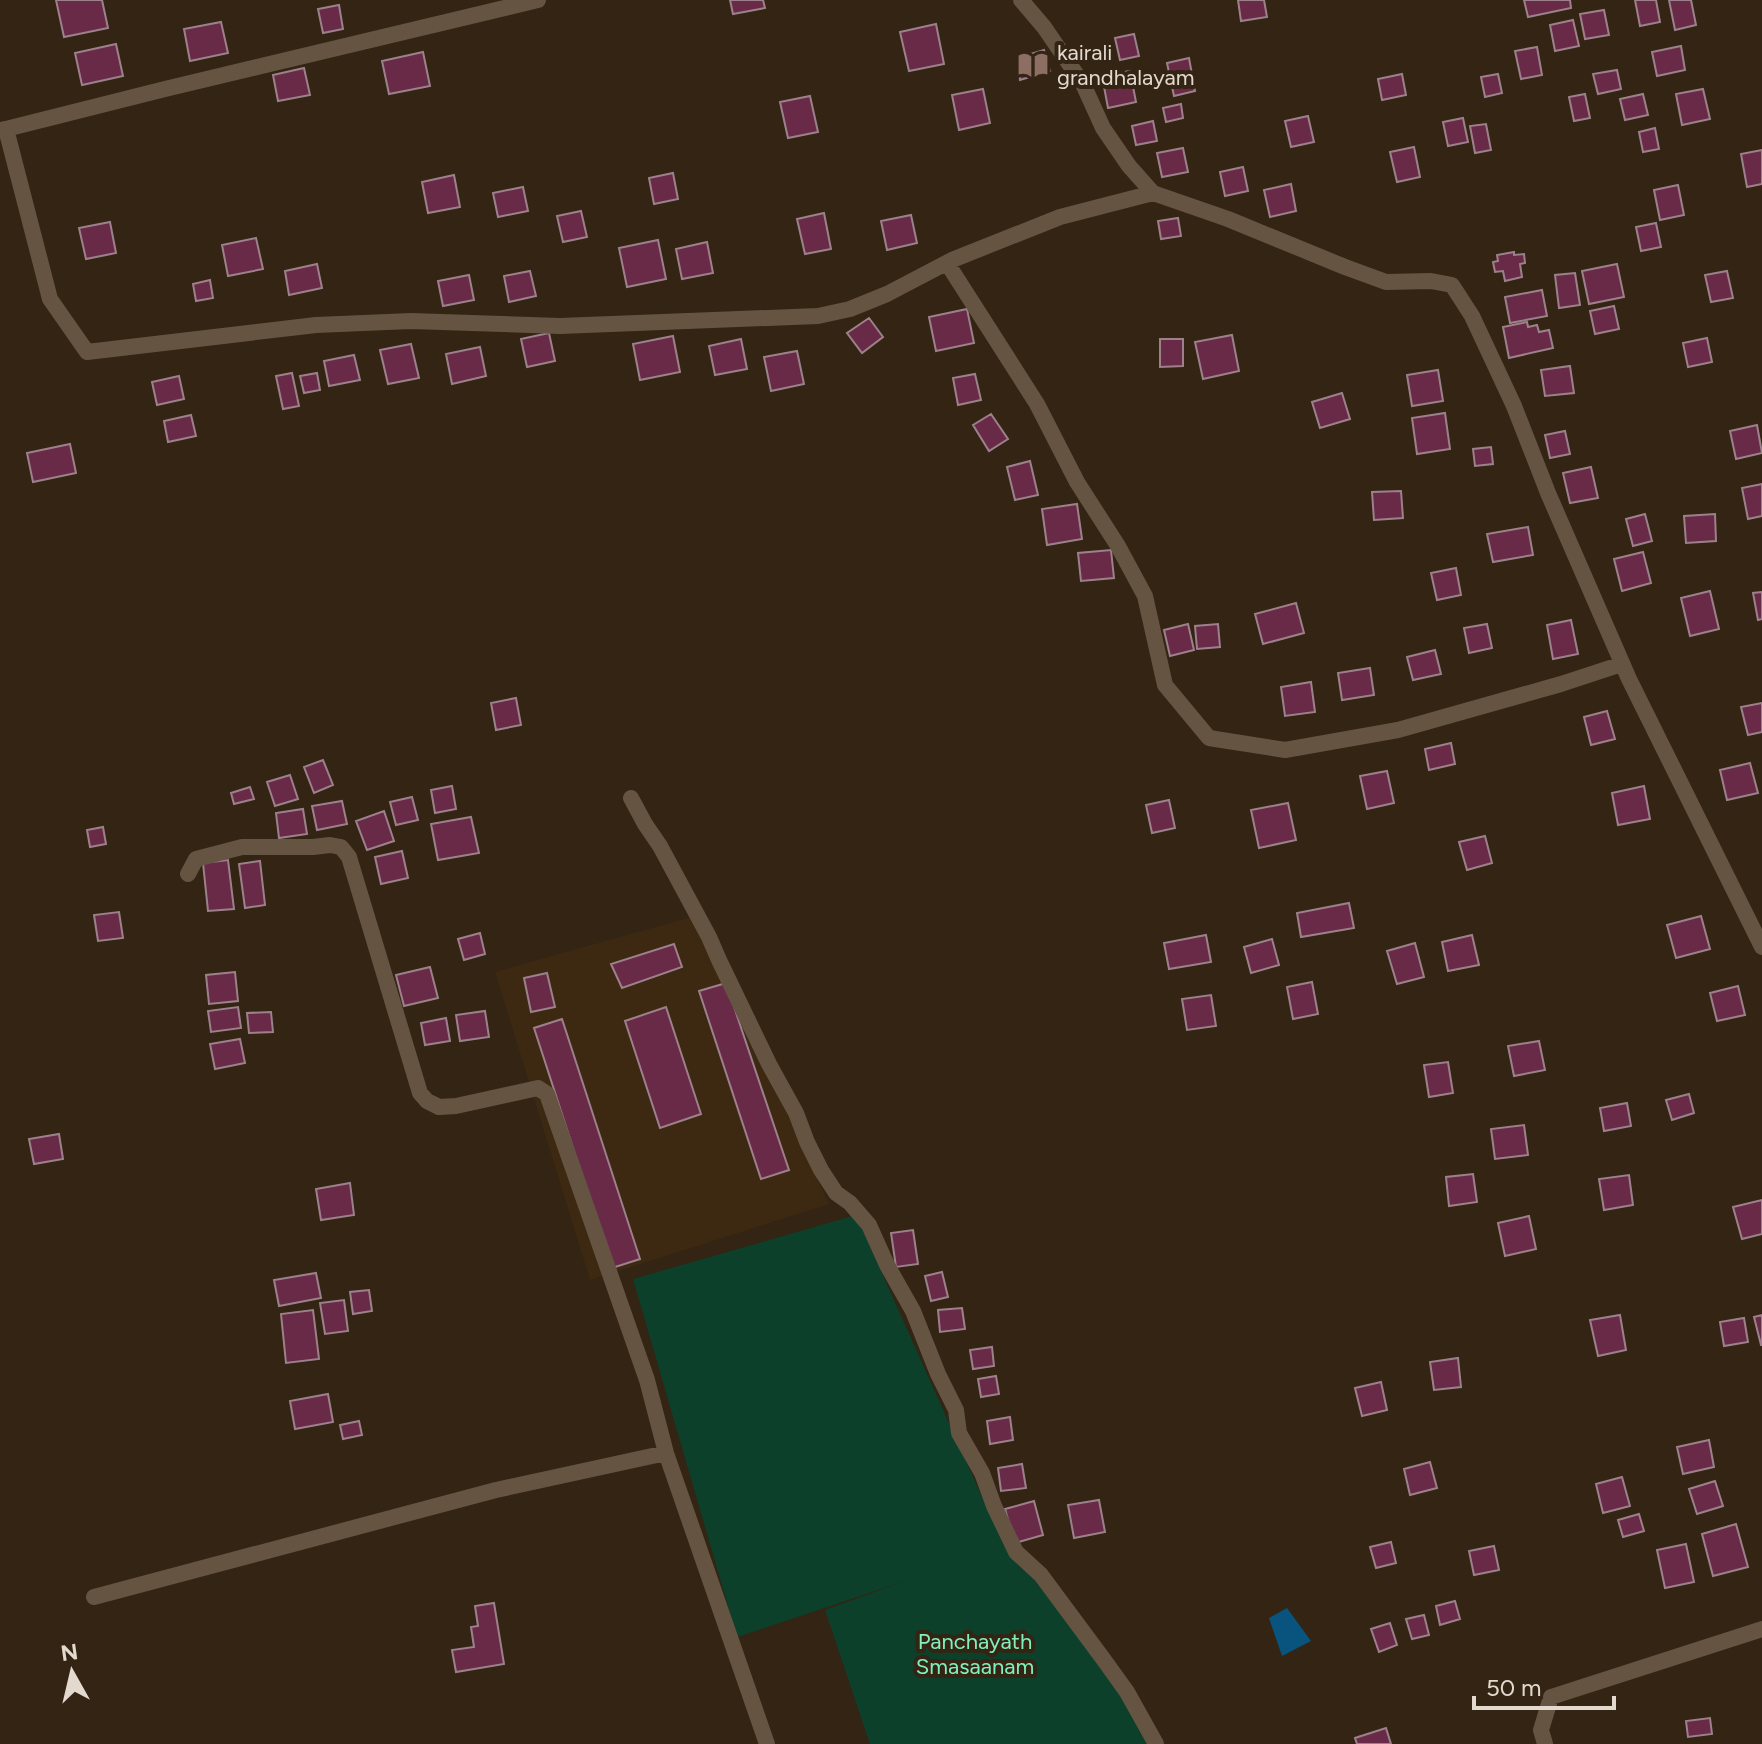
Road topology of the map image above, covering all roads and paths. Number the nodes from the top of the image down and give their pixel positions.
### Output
1 (538, 0) edge
2 (1021, 0) edge
3 (3, 130) edge
4 (1153, 193) junction
5 (947, 263) junction
6 (1622, 664) junction
7 (631, 798) dead end
8 (188, 874) dead end
9 (1762, 947) edge
10 (666, 1453) junction
11 (94, 1597) dead end
12 (1762, 1629) edge
13 (767, 1744) edge
14 (1156, 1744) edge
15 (1545, 1744) edge

1 - 3 street
2 - 4 street
3 - 5 street
4 - 5 street
4 - 6 street
5 - 6 street
6 - 9 street
7 - 14 street
8 - 10 street
10 - 11 street
10 - 13 street
12 - 15 street

